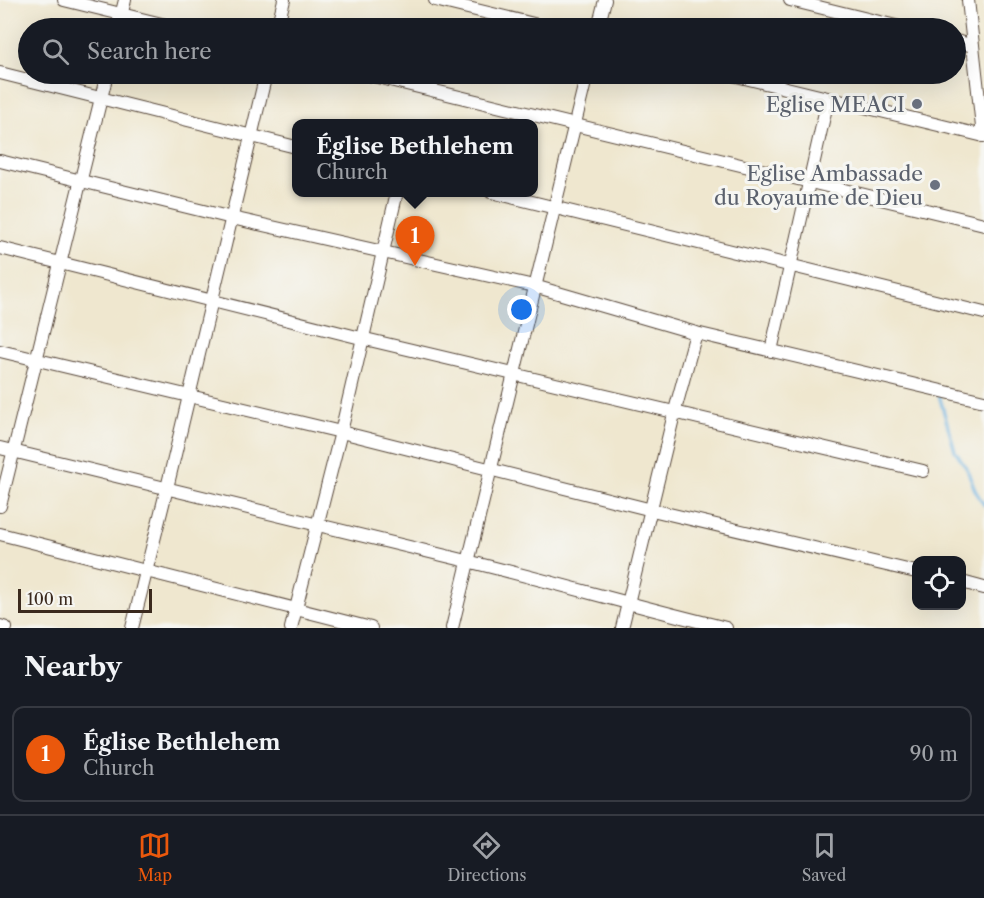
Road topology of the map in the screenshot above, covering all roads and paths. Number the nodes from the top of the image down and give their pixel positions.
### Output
1 (64, 0) edge
2 (125, 0) edge
3 (284, 0) edge
4 (435, 0) edge
5 (605, 0) edge
6 (790, 0) edge
7 (968, 0) edge
8 (122, 15) junction
9 (121, 18) edge
10 (135, 18) edge
11 (280, 18) edge
12 (509, 18) edge
13 (600, 18) edge
14 (863, 18) edge
15 (966, 44) edge
16 (973, 46) junction
17 (0, 74) edge
18 (18, 78) edge
19 (40, 84) edge
20 (104, 84) edge
21 (263, 84) edge
22 (405, 84) edge
23 (585, 84) edge
24 (768, 84) edge
25 (100, 99) junction
26 (828, 99) junction
27 (575, 125) junction
28 (250, 136) junction
29 (984, 136) edge
30 (292, 146) edge
31 (0, 161) edge
32 (81, 180) junction
33 (808, 182) junction
34 (396, 197) edge
35 (512, 197) edge
36 (554, 207) junction
37 (232, 218) junction
38 (984, 224) edge
39 (0, 248) edge
40 (383, 252) junction
41 (60, 263) junction
42 (790, 266) junction
43 (534, 286) junction
44 (211, 300) junction
45 (984, 313) edge
46 (696, 333) junction
47 (361, 338) junction
48 (0, 351) edge
49 (771, 351) junction
50 (36, 361) junction
51 (514, 374) junction
52 (188, 396) junction
53 (984, 401) edge
54 (674, 414) junction
55 (340, 432) junction
56 (0, 448) edge
57 (14, 452) junction
58 (490, 470) junction
59 (922, 471) dead end
60 (167, 488) junction
61 (0, 506) edge
62 (652, 510) junction
63 (316, 526) junction
64 (0, 534) edge
65 (468, 561) junction
66 (912, 571) edge
67 (147, 572) junction
68 (966, 583) edge
69 (984, 588) edge
70 (628, 604) junction
71 (295, 609) junction
72 (0, 626) edge
73 (6, 628) edge
74 (132, 628) edge
75 (291, 628) edge
76 (371, 628) edge
77 (452, 628) edge
78 (622, 628) edge
79 (726, 628) edge

1 - 8 street
2 - 8 street
3 - 11 street
4 - 12 street
5 - 13 street
6 - 14 street
7 - 16 street
8 - 9 street
8 - 10 street
15 - 16 street
16 - 29 street
17 - 18 street
19 - 25 street
20 - 25 street
21 - 28 street
22 - 27 street
23 - 27 street
24 - 26 street
25 - 28 street
25 - 32 street
26 - 29 street
26 - 33 street
27 - 33 street
27 - 36 street
28 - 30 street
28 - 37 street
31 - 32 street
32 - 37 street
32 - 41 street
33 - 38 street
33 - 42 street
34 - 40 street
35 - 36 street
36 - 42 street
36 - 43 street
37 - 40 street
37 - 44 street
39 - 41 street
40 - 43 street
40 - 47 street
41 - 44 street
41 - 50 street
42 - 45 street
42 - 49 street
43 - 46 street
43 - 51 street
44 - 47 street
44 - 52 street
46 - 49 street
46 - 54 street
47 - 51 street
47 - 55 street
48 - 50 street
49 - 53 street
50 - 52 street
50 - 57 street
51 - 54 street
51 - 58 street
52 - 55 street
52 - 60 street
54 - 59 street
54 - 62 street
55 - 58 street
55 - 63 street
56 - 57 street
57 - 60 street
57 - 61 street
58 - 62 street
58 - 65 street
60 - 63 street
60 - 67 street
62 - 66 street
62 - 70 street
63 - 65 street
63 - 71 street
64 - 67 street
65 - 70 street
65 - 77 street
67 - 71 street
67 - 74 street
68 - 69 street
70 - 78 street
70 - 79 street
71 - 75 street
71 - 76 street
72 - 73 street

